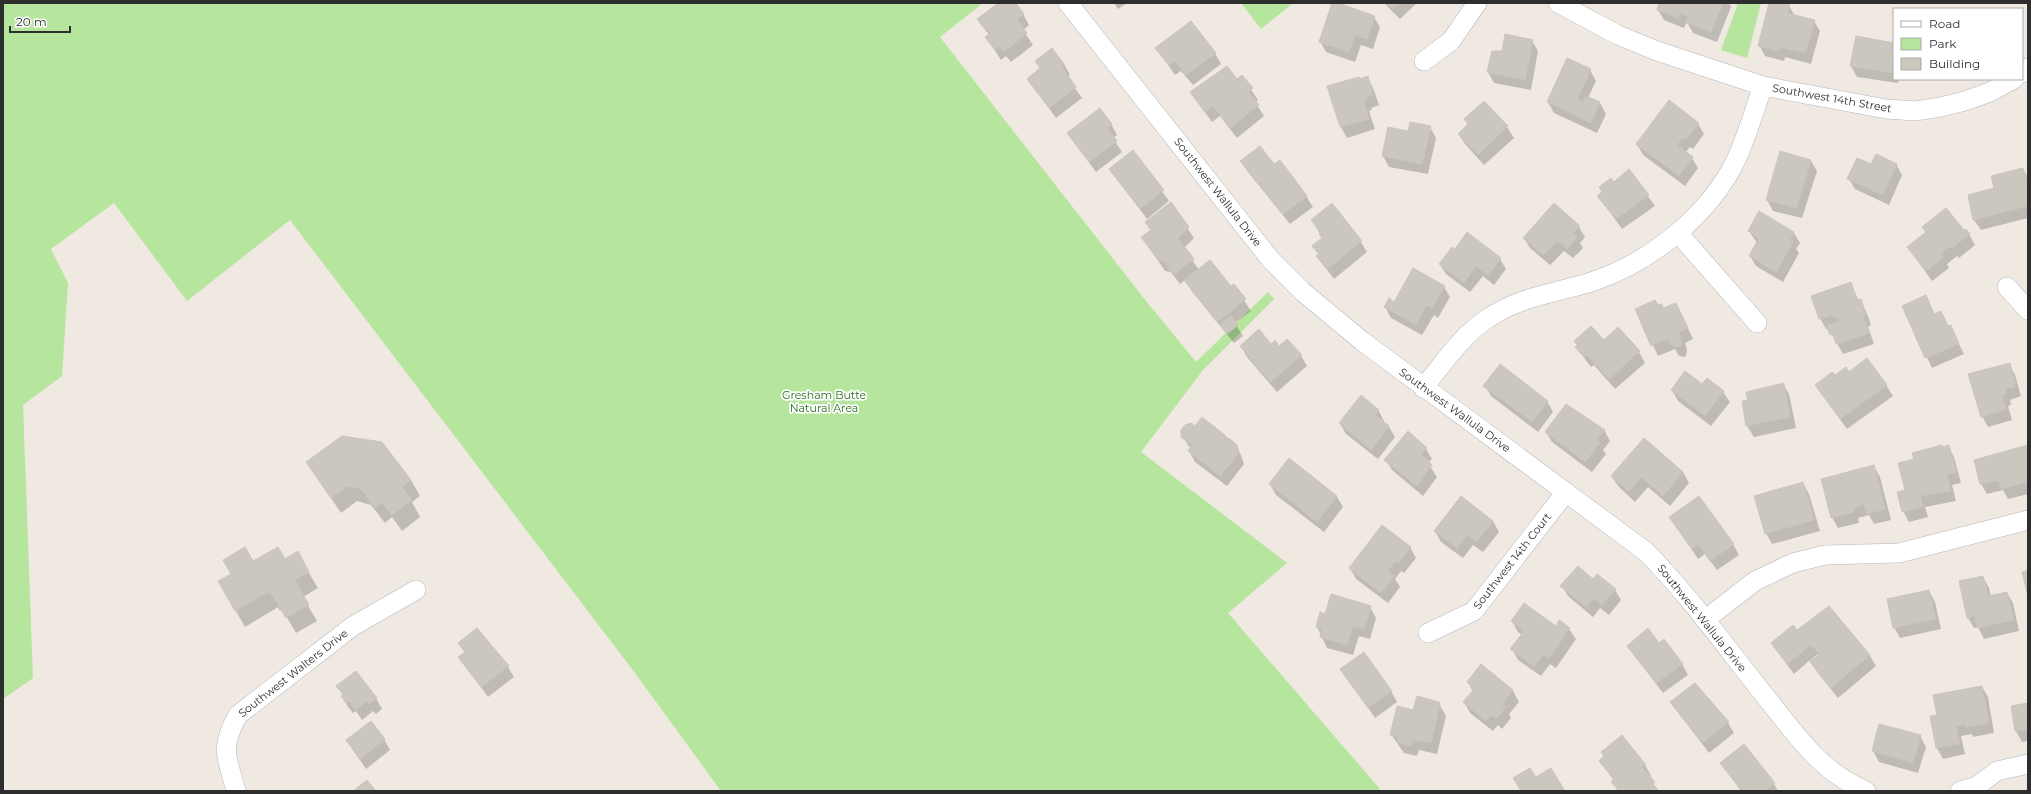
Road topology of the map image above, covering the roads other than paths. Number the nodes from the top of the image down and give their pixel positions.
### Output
1 (1068, 3) edge
2 (1477, 3) edge
3 (1558, 3) edge
4 (1424, 61) dead end
5 (2012, 80) edge
6 (1763, 86) junction
7 (1678, 233) junction
8 (2008, 287) dead end
9 (2028, 310) edge
10 (1757, 323) dead end
11 (1423, 388) junction
12 (1566, 492) junction
13 (2028, 520) edge
14 (416, 590) dead end
15 (1704, 620) junction
16 (1428, 633) dead end
17 (2028, 764) edge
18 (1977, 789) edge
19 (236, 791) edge
20 (1866, 791) edge

1 - 11 street, Southwest Wallula Drive
2 - 4 street
3 - 6 street
5 - 6 street, Southwest 14th Street
6 - 7 street, Southwest 14th Street
7 - 10 street
7 - 11 street, Southwest 14th Street
8 - 9 street
11 - 12 street, Southwest Wallula Drive
12 - 15 street, Southwest Wallula Drive
12 - 16 street, Southwest 14th Court
13 - 15 street
14 - 19 street, Southwest Walters Drive
15 - 20 street, Southwest Wallula Drive
17 - 18 street

